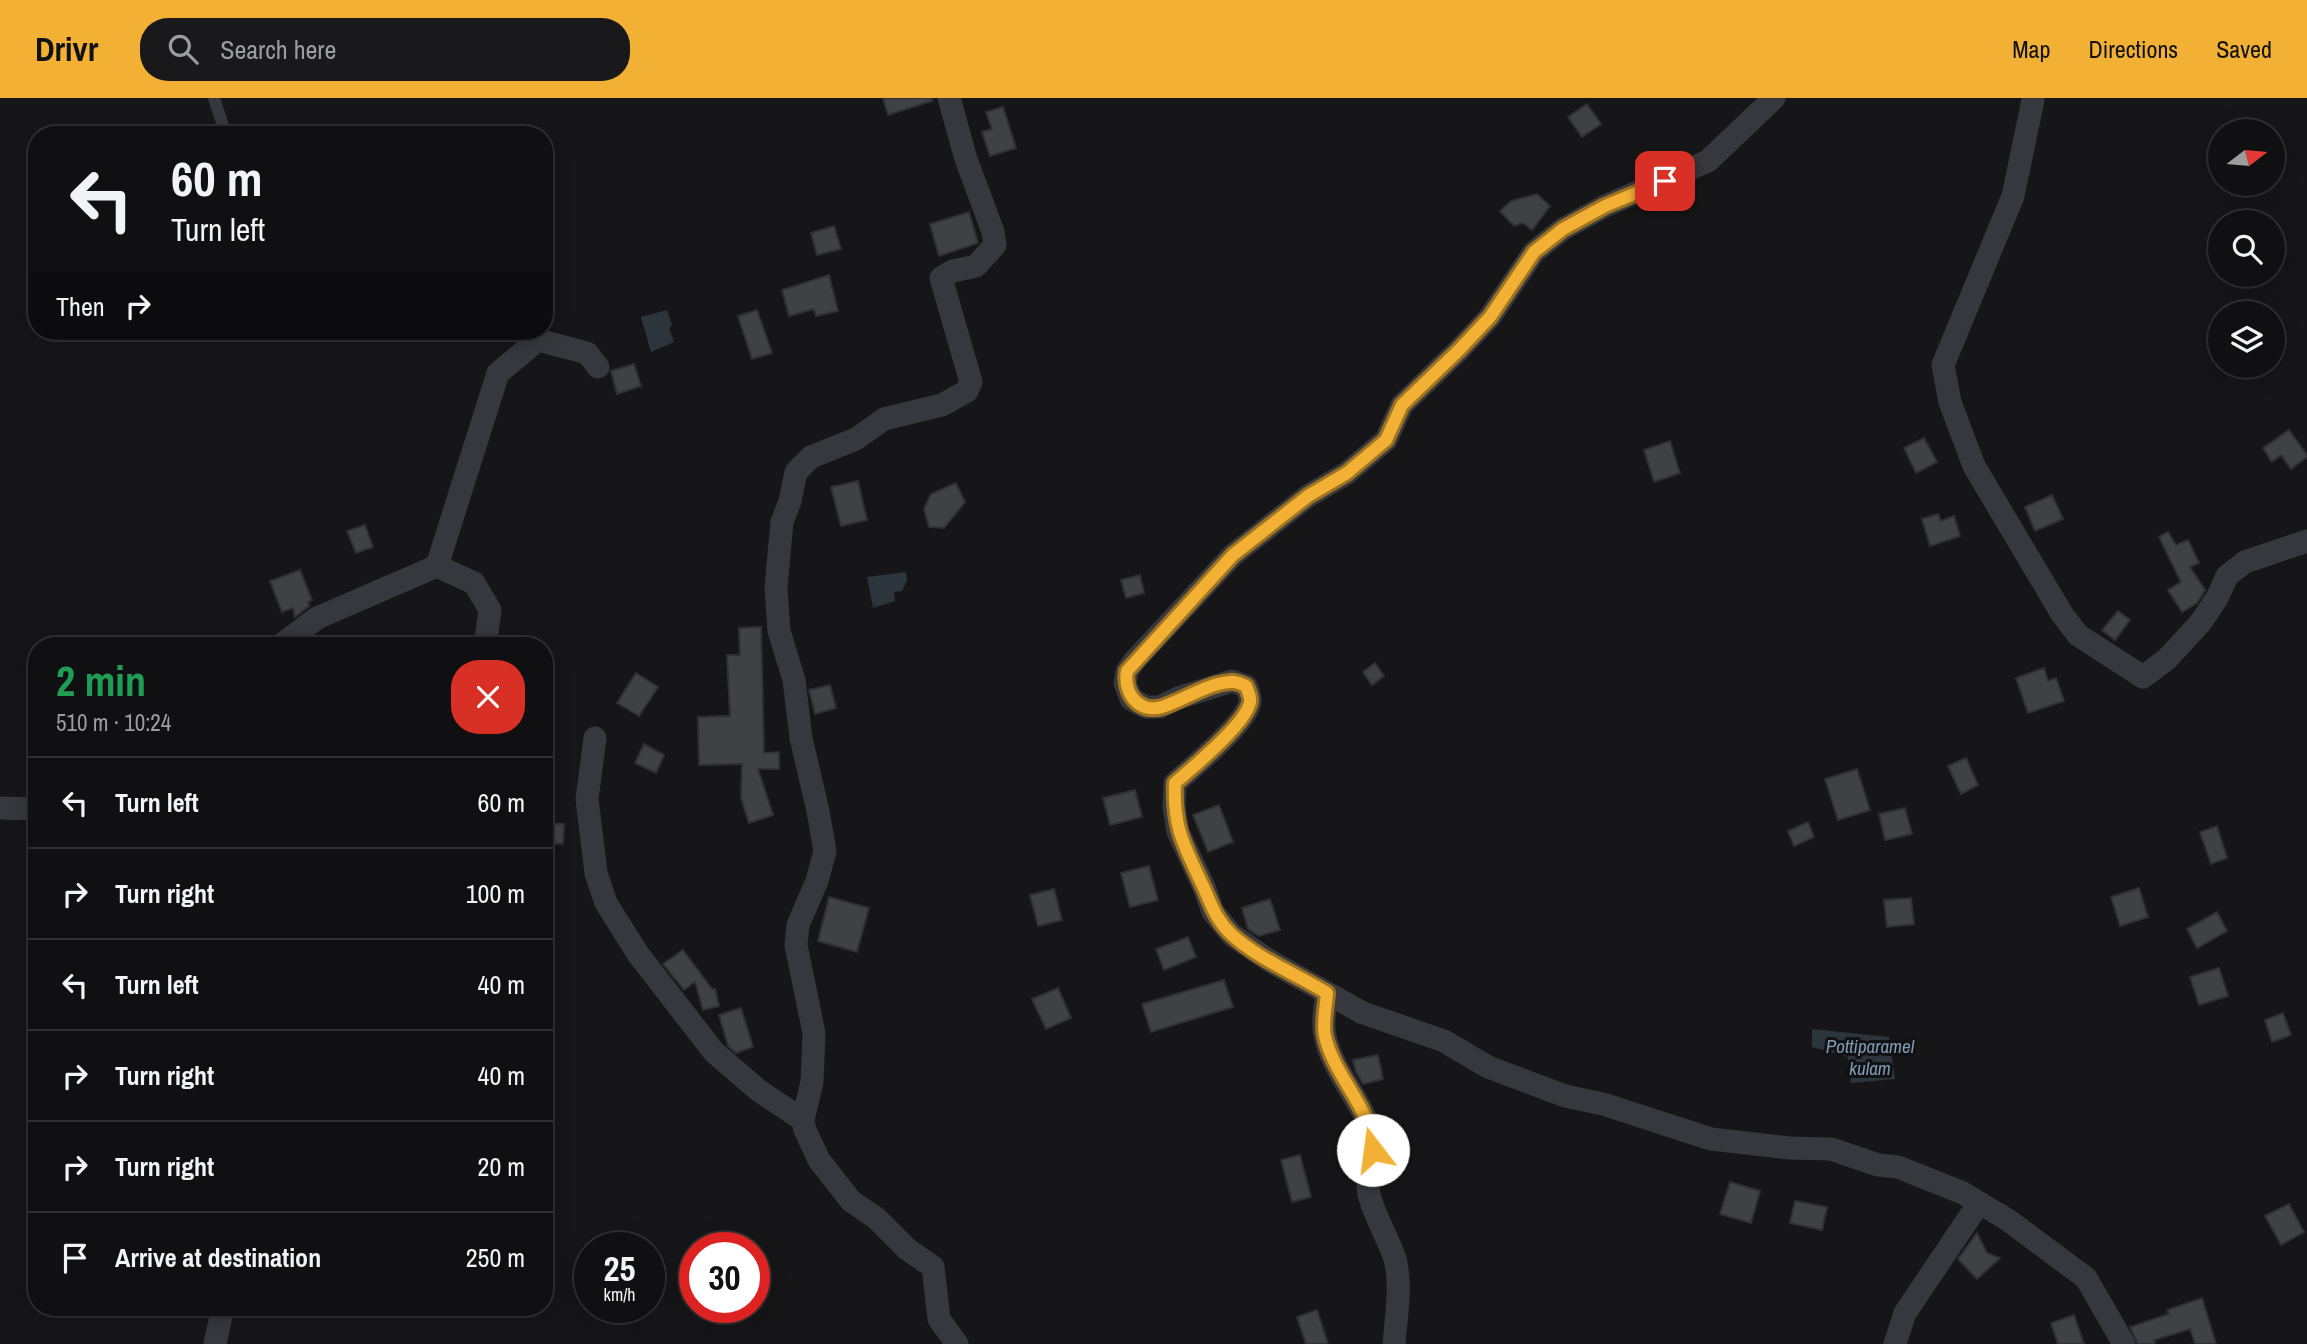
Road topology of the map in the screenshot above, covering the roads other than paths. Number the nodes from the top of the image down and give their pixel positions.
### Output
1 (215, 98) edge
2 (949, 98) edge
3 (1774, 98) edge
4 (2033, 100) dead end
5 (223, 126) edge
6 (598, 367) dead end
7 (2307, 541) edge
8 (437, 566) junction
9 (292, 637) edge
10 (486, 637) edge
11 (595, 737) dead end
12 (0, 808) edge
13 (28, 808) edge
14 (1327, 993) junction
15 (803, 1120) junction
16 (1979, 1203) junction
17 (221, 1316) edge
18 (215, 1344) edge
19 (957, 1344) edge
20 (1394, 1344) edge
21 (1895, 1344) edge
22 (2124, 1344) edge

1 - 5 lane
2 - 15 street
3 - 14 street
4 - 7 street
6 - 8 street
8 - 9 street
8 - 10 street
11 - 15 street
12 - 13 street
14 - 16 street
14 - 20 street
15 - 19 street
16 - 21 street
16 - 22 street
17 - 18 street

